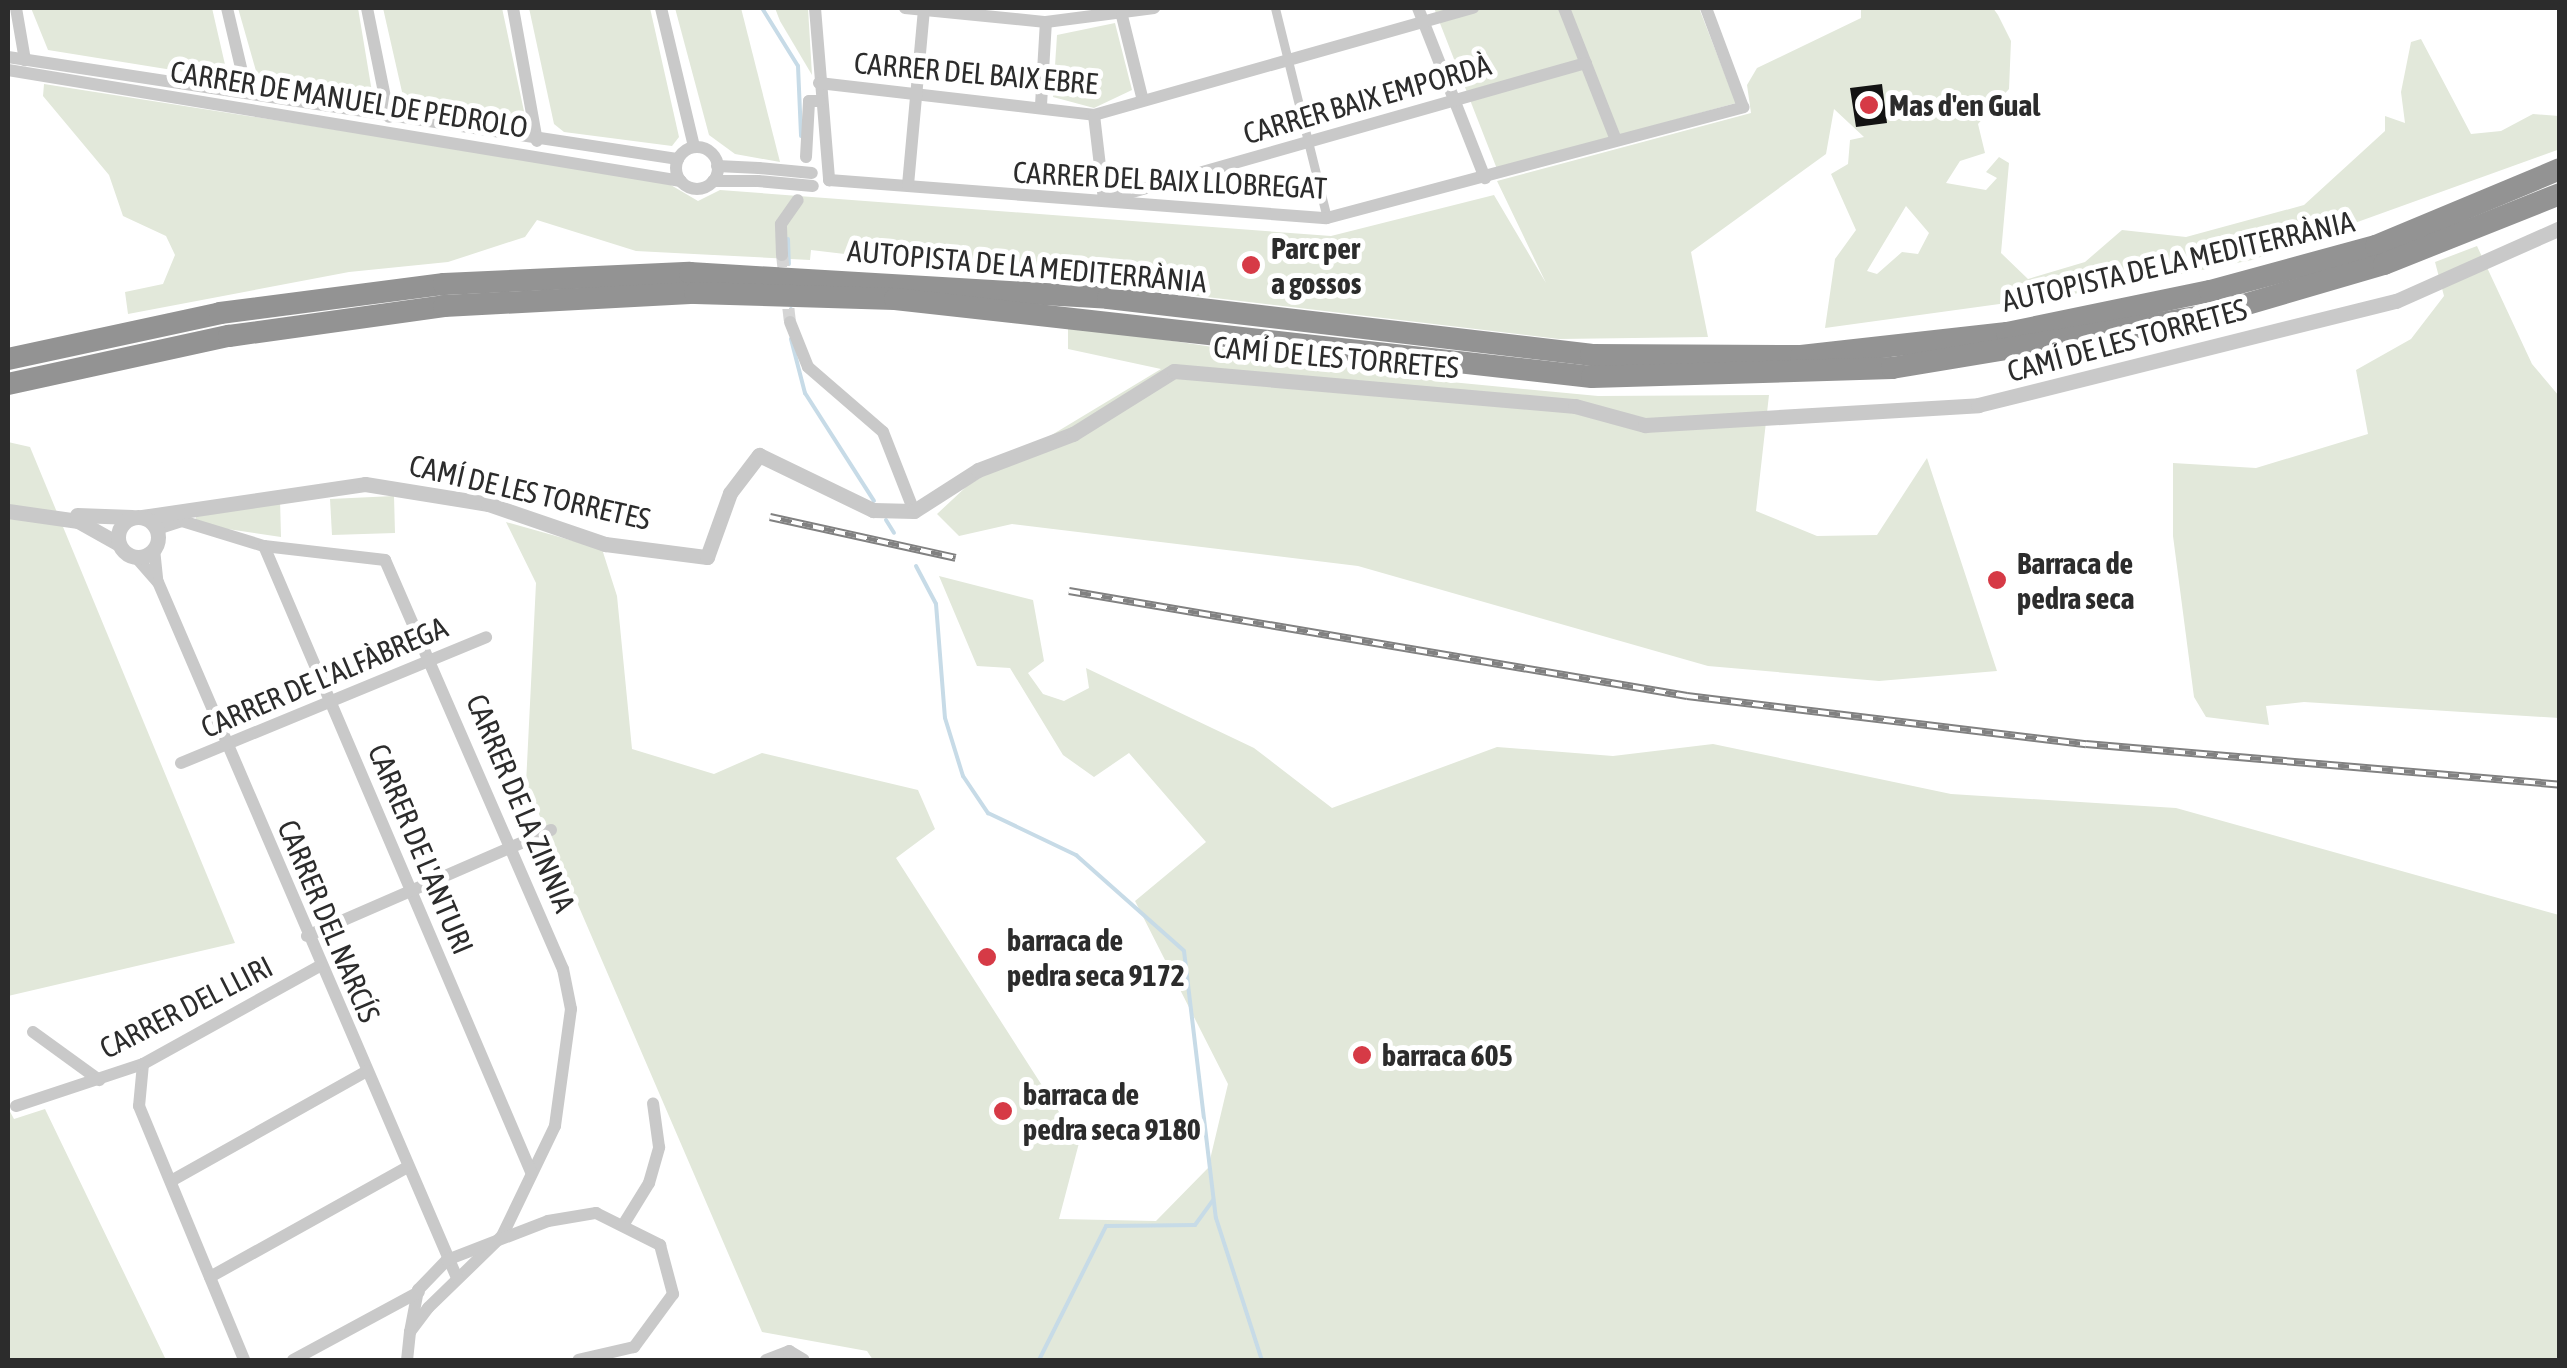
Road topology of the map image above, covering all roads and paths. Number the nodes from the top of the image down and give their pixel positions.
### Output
1 (16, 8) edge
2 (227, 8) edge
3 (367, 8) edge
4 (513, 8) edge
5 (662, 8) edge
6 (815, 8) edge
7 (905, 8) edge
8 (924, 8) edge
9 (1154, 8) edge
10 (1275, 8) edge
11 (1473, 8) edge
12 (1564, 8) edge
13 (1706, 8) edge
14 (1082, 14) edge
15 (1421, 14) edge
16 (1122, 16) junction
17 (1046, 22) junction
18 (8, 57) edge
19 (1288, 58) junction
20 (25, 60) junction
21 (1586, 63) junction
22 (8, 70) edge
23 (819, 83) junction
24 (247, 93) junction
25 (916, 94) junction
26 (1142, 97) junction
27 (1454, 99) junction
28 (820, 101) junction
29 (1041, 105) junction
30 (1094, 116) junction
31 (389, 117) junction
32 (1616, 140) junction
33 (537, 141) junction
34 (1309, 144) junction
35 (694, 147) junction
36 (806, 157) dead end
37 (678, 159) junction
38 (718, 166) junction
39 (2560, 169) edge
40 (758, 174) junction
41 (826, 177) junction
42 (1485, 178) junction
43 (681, 181) junction
44 (713, 181) junction
45 (908, 185) junction
46 (2560, 194) edge
47 (798, 200) dead end
48 (1104, 200) junction
49 (1327, 218) junction
50 (2560, 228) edge
51 (782, 255) tunnel mouth
52 (790, 322) tunnel mouth
53 (8, 359) edge
54 (8, 384) edge
55 (8, 511) edge
56 (914, 511) junction
57 (43, 516) junction
58 (137, 517) junction
59 (156, 529) junction
60 (119, 544) junction
61 (264, 546) junction
62 (154, 549) junction
63 (135, 556) junction
64 (158, 582) junction
65 (486, 637) dead end
66 (432, 658) junction
67 (331, 701) junction
68 (226, 744) junction
69 (180, 763) dead end
70 (551, 830) dead end
71 (513, 848) junction
72 (411, 890) junction
73 (307, 936) junction
74 (318, 967) junction
75 (34, 1032) dead end
76 (142, 1064) junction
77 (367, 1071) junction
78 (98, 1080) junction
79 (653, 1103) dead end
80 (16, 1106) dead end
81 (544, 1148) junction
82 (522, 1151) junction
83 (404, 1169) junction
84 (531, 1172) junction
85 (170, 1182) junction
86 (624, 1222) junction
87 (502, 1236) junction
88 (447, 1260) junction
89 (210, 1277) junction
90 (457, 1278) junction
91 (418, 1290) junction
92 (432, 1304) junction
93 (410, 1332) junction
94 (244, 1360) edge
95 (293, 1360) edge
96 (407, 1360) edge
97 (578, 1360) edge
98 (766, 1360) edge
99 (804, 1360) edge

1 - 20 street
2 - 24 street
3 - 31 street
4 - 33 street
5 - 35 street
6 - 23 street
7 - 8 street
8 - 17 street
8 - 25 street
9 - 16 street
10 - 19 street
11 - 15 street, CARRER DEL BAIX EBRE
12 - 21 street
13 - 32 street, CARRER DEL BAIX LLOBREGAT
14 - 16 street
14 - 17 street
15 - 19 street, CARRER DEL BAIX EBRE
15 - 27 street
16 - 26 street
17 - 29 street
18 - 20 street, CARRER DE MANUEL DE PEDROLO
19 - 26 street, CARRER DEL BAIX EBRE
19 - 34 street
20 - 24 street, CARRER DE MANUEL DE PEDROLO
21 - 27 street, CARRER BAIX EMPORDÀ
21 - 32 street
22 - 43 street, CARRER DE MANUEL DE PEDROLO
23 - 25 street, CARRER DEL BAIX EBRE
23 - 28 street
24 - 31 street, CARRER DE MANUEL DE PEDROLO
25 - 29 street, CARRER DEL BAIX EBRE
25 - 45 street
26 - 30 street, CARRER DEL BAIX EBRE
27 - 34 street, CARRER BAIX EMPORDÀ
27 - 42 street
28 - 36 street
28 - 41 street
29 - 30 street, CARRER DEL BAIX EBRE
30 - 48 street
31 - 33 street, CARRER DE MANUEL DE PEDROLO
32 - 42 street, CARRER DEL BAIX LLOBREGAT
33 - 37 street, CARRER DE MANUEL DE PEDROLO
34 - 48 street, CARRER BAIX EMPORDÀ
34 - 49 street
35 - 37 street
35 - 38 street
37 - 43 street
38 - 40 street
38 - 44 street
39 - 53 highway, AUTOPISTA DE LA MEDITERRÀNIA
40 - 41 street, bridge
40 - 44 street
41 - 45 street, CARRER DEL BAIX LLOBREGAT
42 - 49 street, CARRER DEL BAIX LLOBREGAT
43 - 44 street
45 - 48 street, CARRER DEL BAIX LLOBREGAT
46 - 54 highway, AUTOPISTA DE LA MEDITERRÀNIA
47 - 51 street
48 - 49 street, CARRER DEL BAIX LLOBREGAT
50 - 56 street, CAMÍ DE LES TORRETES
52 - 56 street
55 - 57 street, CAMÍ DE LES TORRETES
56 - 58 street, CAMÍ DE LES TORRETES
57 - 58 street, CAMÍ DE LES TORRETES
57 - 60 street, CAMÍ DE LES TORRETES
58 - 59 street
58 - 60 street
59 - 61 street, CARRER DE LA ZINNIA
59 - 62 street
60 - 63 street
61 - 66 street, CARRER DE LA ZINNIA
61 - 67 street, CARRER DE L'ANTURI
62 - 63 street
62 - 64 street, CARRER DEL NARCÍS
63 - 64 street, CARRER DEL NARCÍS
64 - 68 street, CARRER DEL NARCÍS
65 - 66 street, CARRER DE L'ALFÀBREGA
66 - 67 street, CARRER DE L'ALFÀBREGA
66 - 71 street, CARRER DE LA ZINNIA
67 - 68 street, CARRER DE L'ALFÀBREGA
67 - 72 street, CARRER DE L'ANTURI
68 - 69 street, CARRER DE L'ALFÀBREGA
68 - 73 street, CARRER DEL NARCÍS
70 - 71 street
71 - 72 street
71 - 81 street, CARRER DE LA ZINNIA
72 - 73 street
72 - 82 street, CARRER DE L'ANTURI
73 - 74 street, CARRER DEL NARCÍS
74 - 76 street, CARRER DEL LLIRI
74 - 77 street, CARRER DEL NARCÍS
75 - 78 street
76 - 78 street, CARRER DEL LLIRI
76 - 85 street
77 - 83 street, CARRER DEL NARCÍS
77 - 85 street
78 - 80 street, CARRER DEL LLIRI
79 - 86 street
81 - 82 street
81 - 84 street, CARRER DE LA ZINNIA
82 - 84 street, CARRER DE L'ANTURI
83 - 88 street, CARRER DEL NARCÍS
83 - 89 street
84 - 87 street, CARRER DE LA ZINNIA
85 - 89 street
86 - 87 street
86 - 97 street
87 - 88 street
87 - 90 street, CARRER DE LA ZINNIA
88 - 90 street, CARRER DEL NARCÍS
88 - 91 street
89 - 94 street
90 - 92 street, CARRER DE LA ZINNIA
91 - 92 street
91 - 93 street
91 - 95 street
92 - 93 street, CARRER DE LA ZINNIA
93 - 96 street
98 - 99 street

